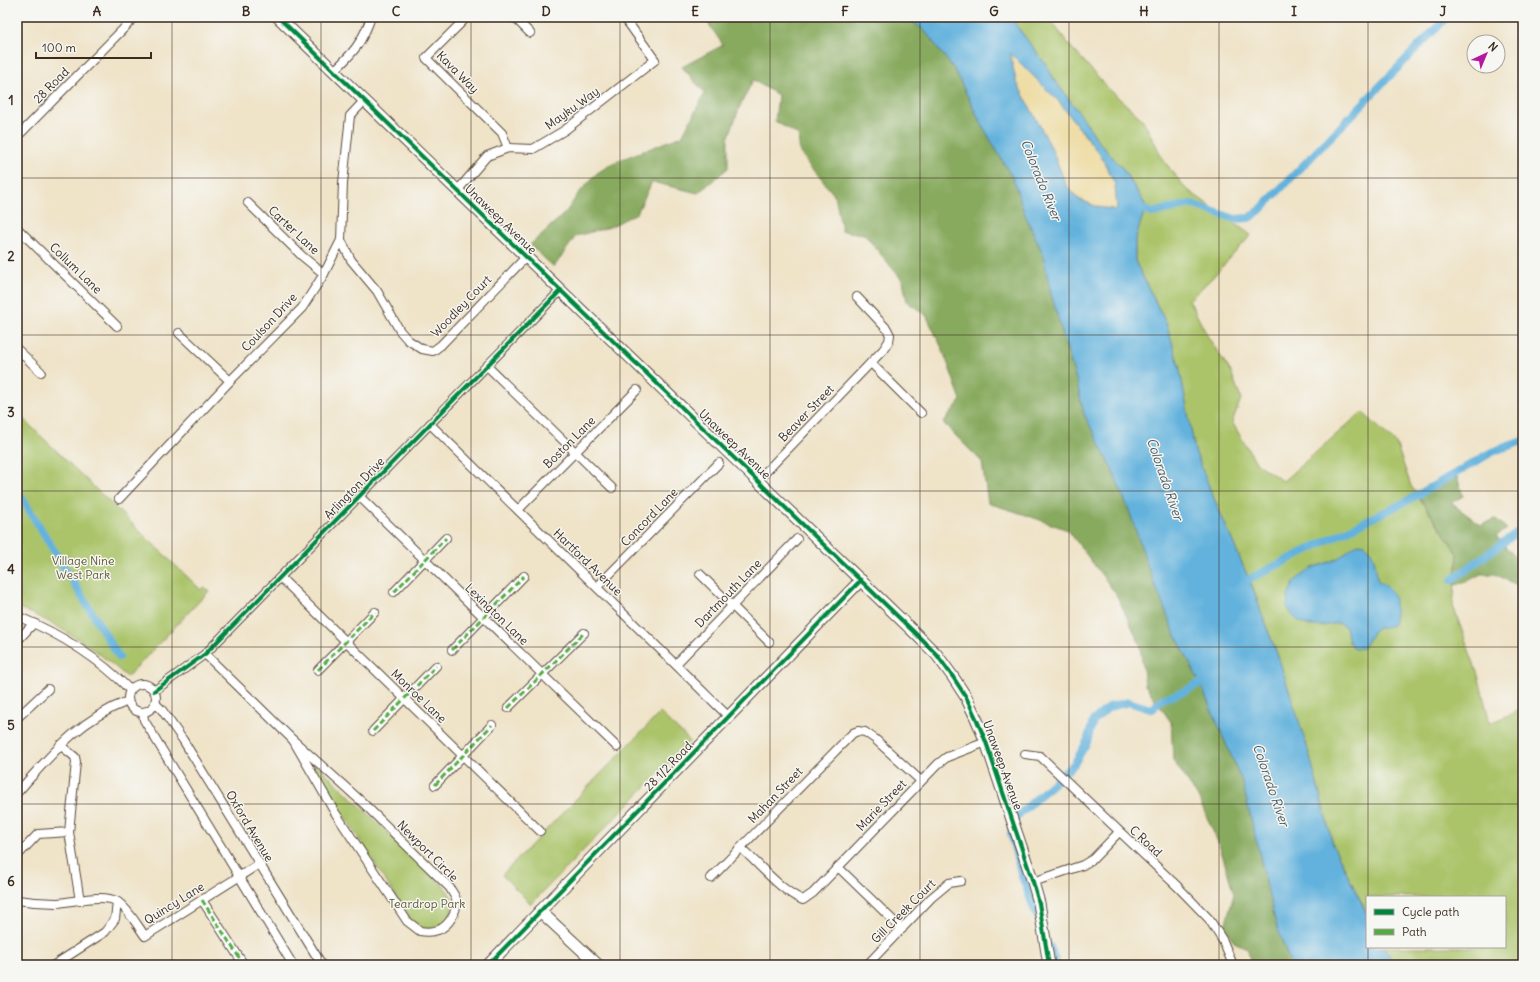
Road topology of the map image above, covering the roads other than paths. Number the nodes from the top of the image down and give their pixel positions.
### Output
1 (135, 17) edge
2 (278, 17) edge
3 (371, 17) edge
4 (466, 17) edge
5 (514, 17) edge
6 (624, 17) edge
7 (530, 33) dead end
8 (334, 71) junction
9 (364, 101) junction
10 (17, 137) edge
11 (508, 148) junction
12 (457, 191) junction
13 (248, 203) dead end
14 (17, 228) edge
15 (341, 240) junction
16 (526, 257) junction
17 (324, 274) junction
18 (560, 290) junction
19 (857, 297) dead end
20 (117, 326) dead end
21 (179, 333) dead end
22 (17, 348) edge
23 (871, 363) junction
24 (487, 366) junction
25 (42, 372) dead end
26 (230, 381) junction
27 (637, 390) dead end
28 (921, 413) dead end
29 (430, 424) junction
30 (575, 453) junction
31 (719, 463) dead end
32 (758, 480) junction
33 (612, 488) dead end
34 (360, 497) junction
35 (119, 499) dead end
36 (518, 510) junction
37 (446, 538) dead end
38 (797, 539) dead end
39 (425, 560) junction
40 (700, 574) dead end
41 (524, 576) dead end
42 (280, 578) junction
43 (861, 580) junction
44 (597, 587) junction
45 (394, 592) dead end
46 (732, 606) junction
47 (375, 612) dead end
48 (17, 616) edge
49 (484, 618) junction
50 (34, 623) junction
51 (584, 633) dead end
52 (17, 641) edge
53 (346, 642) junction
54 (769, 642) dead end
55 (452, 650) dead end
56 (205, 654) junction
57 (676, 664) junction
58 (436, 666) dead end
59 (318, 670) dead end
60 (542, 674) junction
61 (48, 689) dead end
62 (130, 690) junction
63 (154, 691) junction
64 (404, 699) junction
65 (128, 701) junction
66 (155, 703) junction
67 (508, 708) dead end
68 (143, 712) junction
69 (729, 717) junction
70 (17, 718) edge
71 (492, 725) dead end
72 (373, 731) dead end
73 (293, 740) junction
74 (986, 742) junction
75 (60, 745) junction
76 (617, 747) dead end
77 (1025, 754) dead end
78 (463, 756) junction
79 (921, 781) junction
80 (435, 785) dead end
81 (17, 793) edge
82 (540, 830) dead end
83 (69, 832) junction
84 (1119, 832) junction
85 (741, 848) junction
86 (17, 856) edge
87 (259, 864) junction
88 (838, 867) junction
89 (240, 876) junction
90 (711, 878) dead end
91 (961, 881) dead end
92 (1034, 882) junction
93 (17, 900) edge
94 (202, 900) junction
95 (80, 901) junction
96 (117, 902) junction
97 (540, 911) junction
98 (902, 929) junction
99 (54, 965) edge
100 (244, 965) edge
101 (293, 965) edge
102 (322, 965) edge
103 (488, 965) edge
104 (598, 965) edge
105 (867, 965) edge
106 (1049, 965) edge
107 (1233, 965) edge

1 - 10 street, 28 Road
2 - 8 main road, Unaweep Avenue
3 - 8 street
4 - 11 street, Kava Way
5 - 7 street
6 - 11 street, Mayku Way
8 - 9 main road, Unaweep Avenue
9 - 12 main road, Unaweep Avenue
9 - 15 street, Coulson Drive
11 - 12 street, Mayku Way
12 - 16 main road, Unaweep Avenue
13 - 17 street, Carter Lane
14 - 20 street, Collum Lane
15 - 16 street, Woodley Court
15 - 17 street, Coulson Drive
16 - 18 main road, Unaweep Avenue
17 - 26 street, Coulson Drive
18 - 24 street, Arlington Drive
18 - 32 main road, Unaweep Avenue
19 - 23 street, Beaver Street
21 - 26 street
22 - 25 street
23 - 28 street
23 - 32 street, Beaver Street
24 - 29 street, Arlington Drive
24 - 30 street
26 - 35 street, Coulson Drive
27 - 30 street, Boston Lane
29 - 34 street, Arlington Drive
29 - 36 street, Hartford Avenue
30 - 33 street
30 - 36 street, Boston Lane
31 - 44 street, Concord Lane
32 - 43 main road, Unaweep Avenue
34 - 39 street, Lexington Lane
34 - 42 street, Arlington Drive
36 - 44 street, Hartford Avenue
37 - 39 street
38 - 46 street, Dartmouth Lane
39 - 45 street
39 - 49 street, Lexington Lane
40 - 46 street
41 - 49 street
42 - 53 street, Monroe Lane
42 - 56 street, Arlington Drive
43 - 69 main road, 28 1/2 Road
43 - 74 main road, Unaweep Avenue
44 - 57 street, Hartford Avenue
46 - 54 street
46 - 57 street, Dartmouth Lane
47 - 53 street
48 - 50 street
49 - 55 street
49 - 60 street, Lexington Lane
50 - 52 street
50 - 62 street
51 - 60 street
53 - 59 street
53 - 64 street, Monroe Lane
56 - 63 street, Arlington Drive
56 - 73 street, Newport Circle
57 - 69 street, Hartford Avenue
58 - 64 street
60 - 67 street
60 - 76 street, Lexington Lane
61 - 70 street
62 - 63 street
62 - 65 street
63 - 66 street
64 - 72 street
64 - 78 street, Monroe Lane
65 - 68 street
65 - 75 street
66 - 68 street
66 - 87 street, Oxford Avenue
68 - 89 street
69 - 97 main road, 28 1/2 Road
71 - 78 street
73 - 73 street, Newport Circle
74 - 79 street, Marie Street
74 - 92 main road, Unaweep Avenue
75 - 81 street
75 - 83 street
77 - 84 street, C Road
78 - 80 street
78 - 82 street, Monroe Lane
79 - 85 street, Mahan Street
79 - 88 street, Marie Street
83 - 86 street
83 - 95 street
84 - 92 street
84 - 107 street, C Road
85 - 88 street, Marie Street
85 - 90 street, Mahan Street
87 - 89 street, Quincy Lane
87 - 102 street, Oxford Avenue
88 - 98 street
89 - 94 street, Quincy Lane
89 - 101 street
91 - 98 street, Gill Creek Court
92 - 106 main road, Unaweep Avenue
93 - 95 street
94 - 96 street, Quincy Lane
94 - 100 street
95 - 96 street
96 - 99 street
97 - 103 main road, 28 1/2 Road
97 - 104 main road
98 - 105 street, Gill Creek Court

